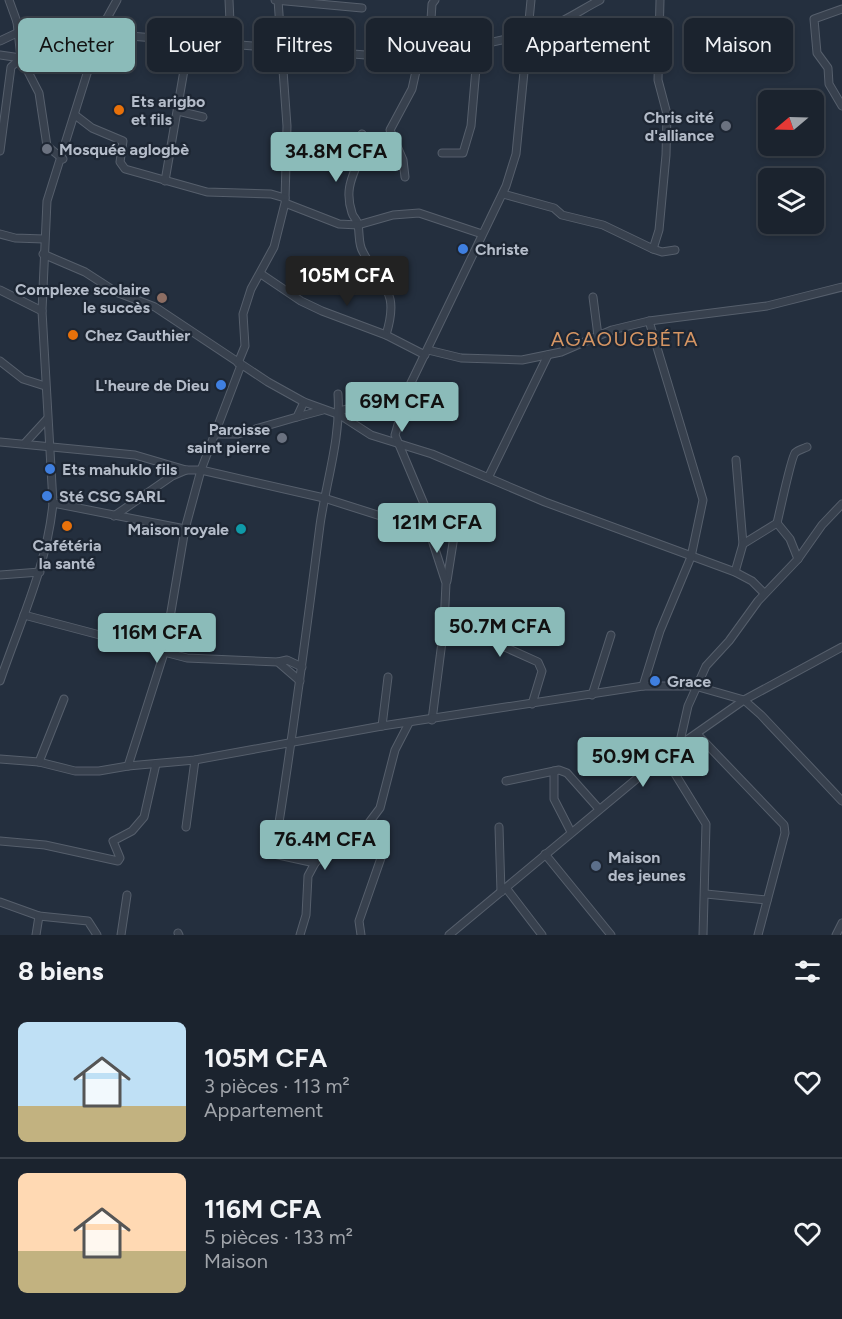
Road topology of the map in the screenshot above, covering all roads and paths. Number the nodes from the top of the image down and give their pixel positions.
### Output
1 (9, 0) edge
2 (117, 0) edge
3 (230, 0) edge
4 (277, 0) edge
5 (435, 0) edge
6 (531, 0) edge
7 (600, 0) edge
8 (660, 0) edge
9 (362, 8) dead end
10 (842, 9) edge
11 (107, 18) edge
12 (230, 18) edge
13 (278, 18) edge
14 (431, 18) edge
15 (529, 18) edge
16 (568, 18) edge
17 (18, 24) edge
18 (18, 32) edge
19 (0, 41) edge
20 (0, 55) edge
21 (18, 58) edge
22 (18, 61) edge
23 (28, 72) edge
24 (88, 72) edge
25 (184, 72) edge
26 (282, 72) edge
27 (416, 72) edge
28 (476, 72) edge
29 (524, 72) edge
30 (842, 106) edge
31 (178, 111) junction
32 (75, 115) junction
33 (203, 117) dead end
34 (362, 134) dead end
35 (0, 151) edge
36 (442, 153) dead end
37 (63, 159) junction
38 (405, 177) dead end
39 (165, 181) junction
40 (502, 194) junction
41 (285, 200) junction
42 (358, 225) junction
43 (0, 234) edge
44 (482, 234) junction
45 (44, 239) junction
46 (653, 249) junction
47 (675, 250) dead end
48 (43, 254) junction
49 (261, 274) junction
50 (842, 287) edge
51 (0, 290) edge
52 (593, 297) dead end
53 (42, 311) junction
54 (649, 321) junction
55 (386, 335) junction
56 (598, 336) junction
57 (426, 352) junction
58 (548, 355) junction
59 (0, 361) edge
60 (240, 364) junction
61 (45, 386) junction
62 (408, 389) junction
63 (338, 394) dead end
64 (304, 402) junction
65 (323, 410) junction
66 (340, 413) junction
67 (297, 417) junction
68 (48, 418) junction
69 (216, 434) junction
70 (0, 442) edge
71 (25, 443) junction
72 (397, 444) junction
73 (807, 447) dead end
74 (50, 448) junction
75 (736, 460) dead end
76 (186, 470) junction
77 (201, 470) junction
78 (489, 476) junction
79 (324, 498) junction
80 (53, 503) junction
81 (842, 504) edge
82 (114, 516) junction
83 (777, 523) junction
84 (185, 529) junction
85 (455, 530) dead end
86 (431, 532) junction
87 (743, 544) junction
88 (691, 557) junction
89 (798, 560) junction
90 (40, 572) junction
91 (735, 572) junction
92 (0, 575) edge
93 (446, 583) junction
94 (764, 593) junction
95 (24, 615) junction
96 (444, 626) junction
97 (611, 635) dead end
98 (842, 647) edge
99 (164, 653) junction
100 (278, 662) junction
101 (302, 667) junction
102 (388, 677) dead end
103 (0, 681) edge
104 (300, 681) junction
105 (643, 686) junction
106 (679, 686) junction
107 (695, 686) junction
108 (592, 695) junction
109 (691, 698) junction
110 (64, 699) dead end
111 (744, 700) junction
112 (532, 704) junction
113 (432, 720) junction
114 (409, 723) junction
115 (382, 726) junction
116 (697, 734) junction
117 (292, 743) junction
118 (680, 746) junction
119 (664, 756) junction
120 (0, 759) edge
121 (195, 760) junction
122 (39, 762) junction
123 (156, 764) junction
124 (128, 766) junction
125 (554, 771) junction
126 (506, 781) dead end
127 (842, 801) edge
128 (598, 809) junction
129 (368, 824) junction
130 (499, 826) dead end
131 (186, 827) dead end
132 (571, 832) junction
133 (0, 841) edge
134 (545, 854) junction
135 (315, 863) junction
136 (503, 890) junction
137 (706, 894) junction
138 (127, 895) dead end
139 (767, 900) junction
140 (0, 902) edge
141 (39, 916) junction
142 (842, 923) edge
143 (36, 935) edge
144 (98, 935) edge
145 (121, 935) edge
146 (300, 935) edge
147 (361, 935) edge
148 (449, 935) edge
149 (542, 935) edge
150 (611, 935) edge
151 (703, 935) edge
152 (758, 935) edge
153 (836, 935) edge

1 - 17 street
2 - 11 street
3 - 12 street
4 - 9 street
4 - 13 street
5 - 14 street
6 - 15 street
7 - 16 street
8 - 46 street
10 - 30 street
18 - 19 street
20 - 21 street
22 - 35 street
23 - 37 street
24 - 32 street
25 - 31 street
26 - 41 street
27 - 38 street
28 - 36 street
29 - 40 street
31 - 33 street
31 - 39 street
32 - 37 street
32 - 39 street
34 - 42 street
37 - 45 street
39 - 41 street
40 - 44 street
40 - 46 street
41 - 42 street
41 - 49 street
42 - 44 street
42 - 55 street
43 - 45 street
44 - 57 street
45 - 48 street
46 - 47 street
48 - 53 street
48 - 60 street
49 - 55 street
49 - 60 street
50 - 54 street
51 - 53 street
52 - 56 street
53 - 61 street
54 - 56 street
54 - 88 street
55 - 57 street
56 - 58 street
57 - 58 street
57 - 62 street
58 - 78 street
59 - 61 street
60 - 64 street
60 - 69 street
61 - 68 street
62 - 66 street
62 - 72 street
63 - 66 street
64 - 65 street
64 - 67 street
65 - 66 street
65 - 67 street
66 - 72 street
66 - 79 street
67 - 69 street
68 - 71 street
68 - 74 street
69 - 77 street
70 - 71 street
71 - 74 street
72 - 78 street
72 - 86 street
73 - 83 street
74 - 76 street
74 - 80 street
75 - 87 street
76 - 77 street
76 - 82 street
77 - 79 street
77 - 84 street
78 - 88 street
79 - 86 street
79 - 101 street
80 - 82 street
80 - 90 street
81 - 89 street
82 - 84 street
83 - 87 street
83 - 89 street
84 - 99 street
85 - 93 street
86 - 93 street
87 - 91 street
88 - 91 street
88 - 105 street
89 - 94 street
90 - 92 street
90 - 95 street
91 - 94 street
93 - 96 street
94 - 107 street
95 - 99 street
95 - 103 street
96 - 112 street
96 - 113 street
97 - 108 street
98 - 111 street
99 - 100 street
99 - 124 street
100 - 101 street
100 - 104 street
101 - 104 street
102 - 115 street
104 - 117 street
105 - 106 street
105 - 108 street
106 - 107 street
106 - 109 street
107 - 109 street
107 - 111 street
108 - 112 street
109 - 118 street
110 - 122 street
111 - 116 street
111 - 127 street
112 - 113 street
113 - 114 street
114 - 115 street
114 - 129 street
115 - 117 street
116 - 118 street
116 - 139 street
117 - 121 street
117 - 135 street
118 - 119 street
119 - 128 street
119 - 137 street
120 - 122 street
121 - 123 street
121 - 131 street
122 - 124 street
123 - 124 street
123 - 133 street
125 - 126 street
125 - 128 street
125 - 132 street
128 - 132 street
129 - 135 street
129 - 147 street
130 - 136 street
132 - 134 street
134 - 136 street
134 - 150 street
135 - 146 street
136 - 148 street
136 - 149 street
137 - 139 street
137 - 151 street
138 - 145 street
139 - 152 street
140 - 141 street
141 - 143 street
141 - 144 street
142 - 153 street

